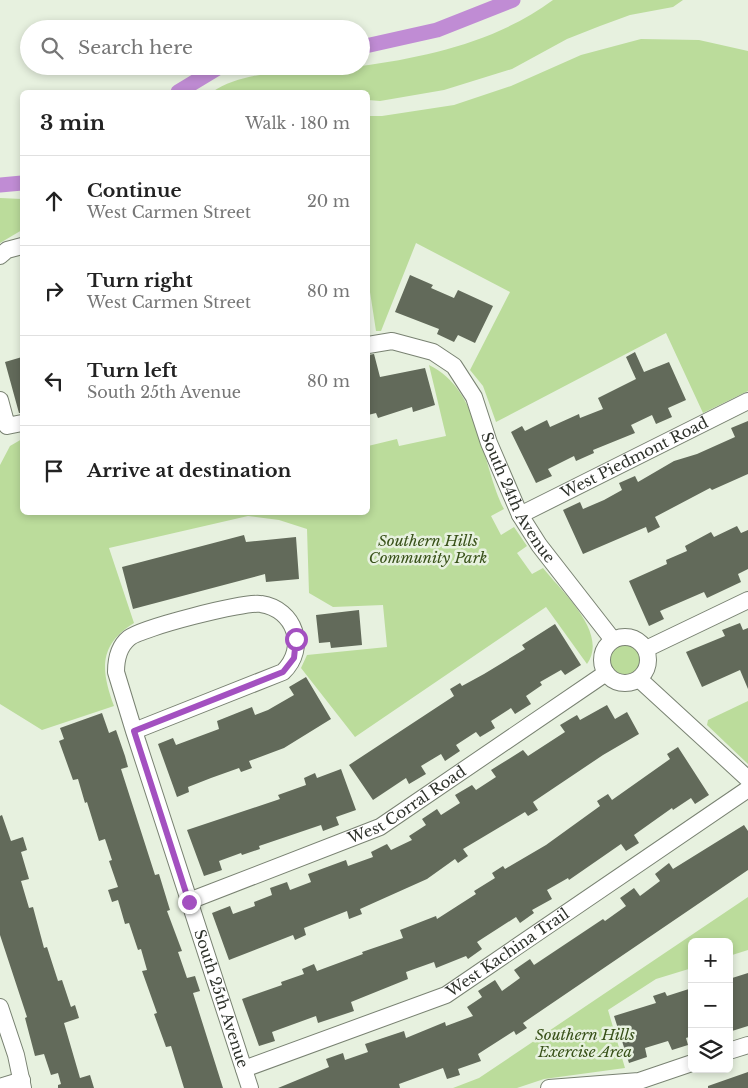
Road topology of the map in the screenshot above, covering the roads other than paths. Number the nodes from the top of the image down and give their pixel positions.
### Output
1 (20, 247) edge
2 (0, 256) edge
3 (370, 345) edge
4 (0, 400) edge
5 (748, 401) edge
6 (15, 425) edge
7 (520, 515) junction
8 (748, 600) edge
9 (613, 640) junction
10 (646, 649) junction
11 (606, 673) junction
12 (639, 679) junction
13 (134, 731) junction
14 (748, 780) edge
15 (748, 789) edge
16 (189, 902) junction
17 (0, 1007) edge
18 (748, 1044) edge
19 (733, 1050) edge
20 (688, 1064) edge
21 (244, 1069) junction
22 (22, 1084) edge
23 (580, 1087) edge
24 (0, 1088) edge
25 (250, 1088) edge
26 (549, 1088) edge

1 - 2 street
3 - 7 street, South 24th Avenue
4 - 6 street
5 - 7 street, West Piedmont Road
7 - 9 street, South 24th Avenue
8 - 10 street
9 - 10 street
9 - 11 street
10 - 12 street
11 - 12 street
11 - 16 street, West Corral Road
12 - 14 street
13 - 13 street, South 25th Avenue
13 - 16 street, South 25th Avenue
15 - 21 street, West Kachina Trail
16 - 21 street, South 25th Avenue
17 - 22 street
18 - 19 street
20 - 23 street
21 - 25 street, South 25th Avenue
22 - 24 street
23 - 26 street

